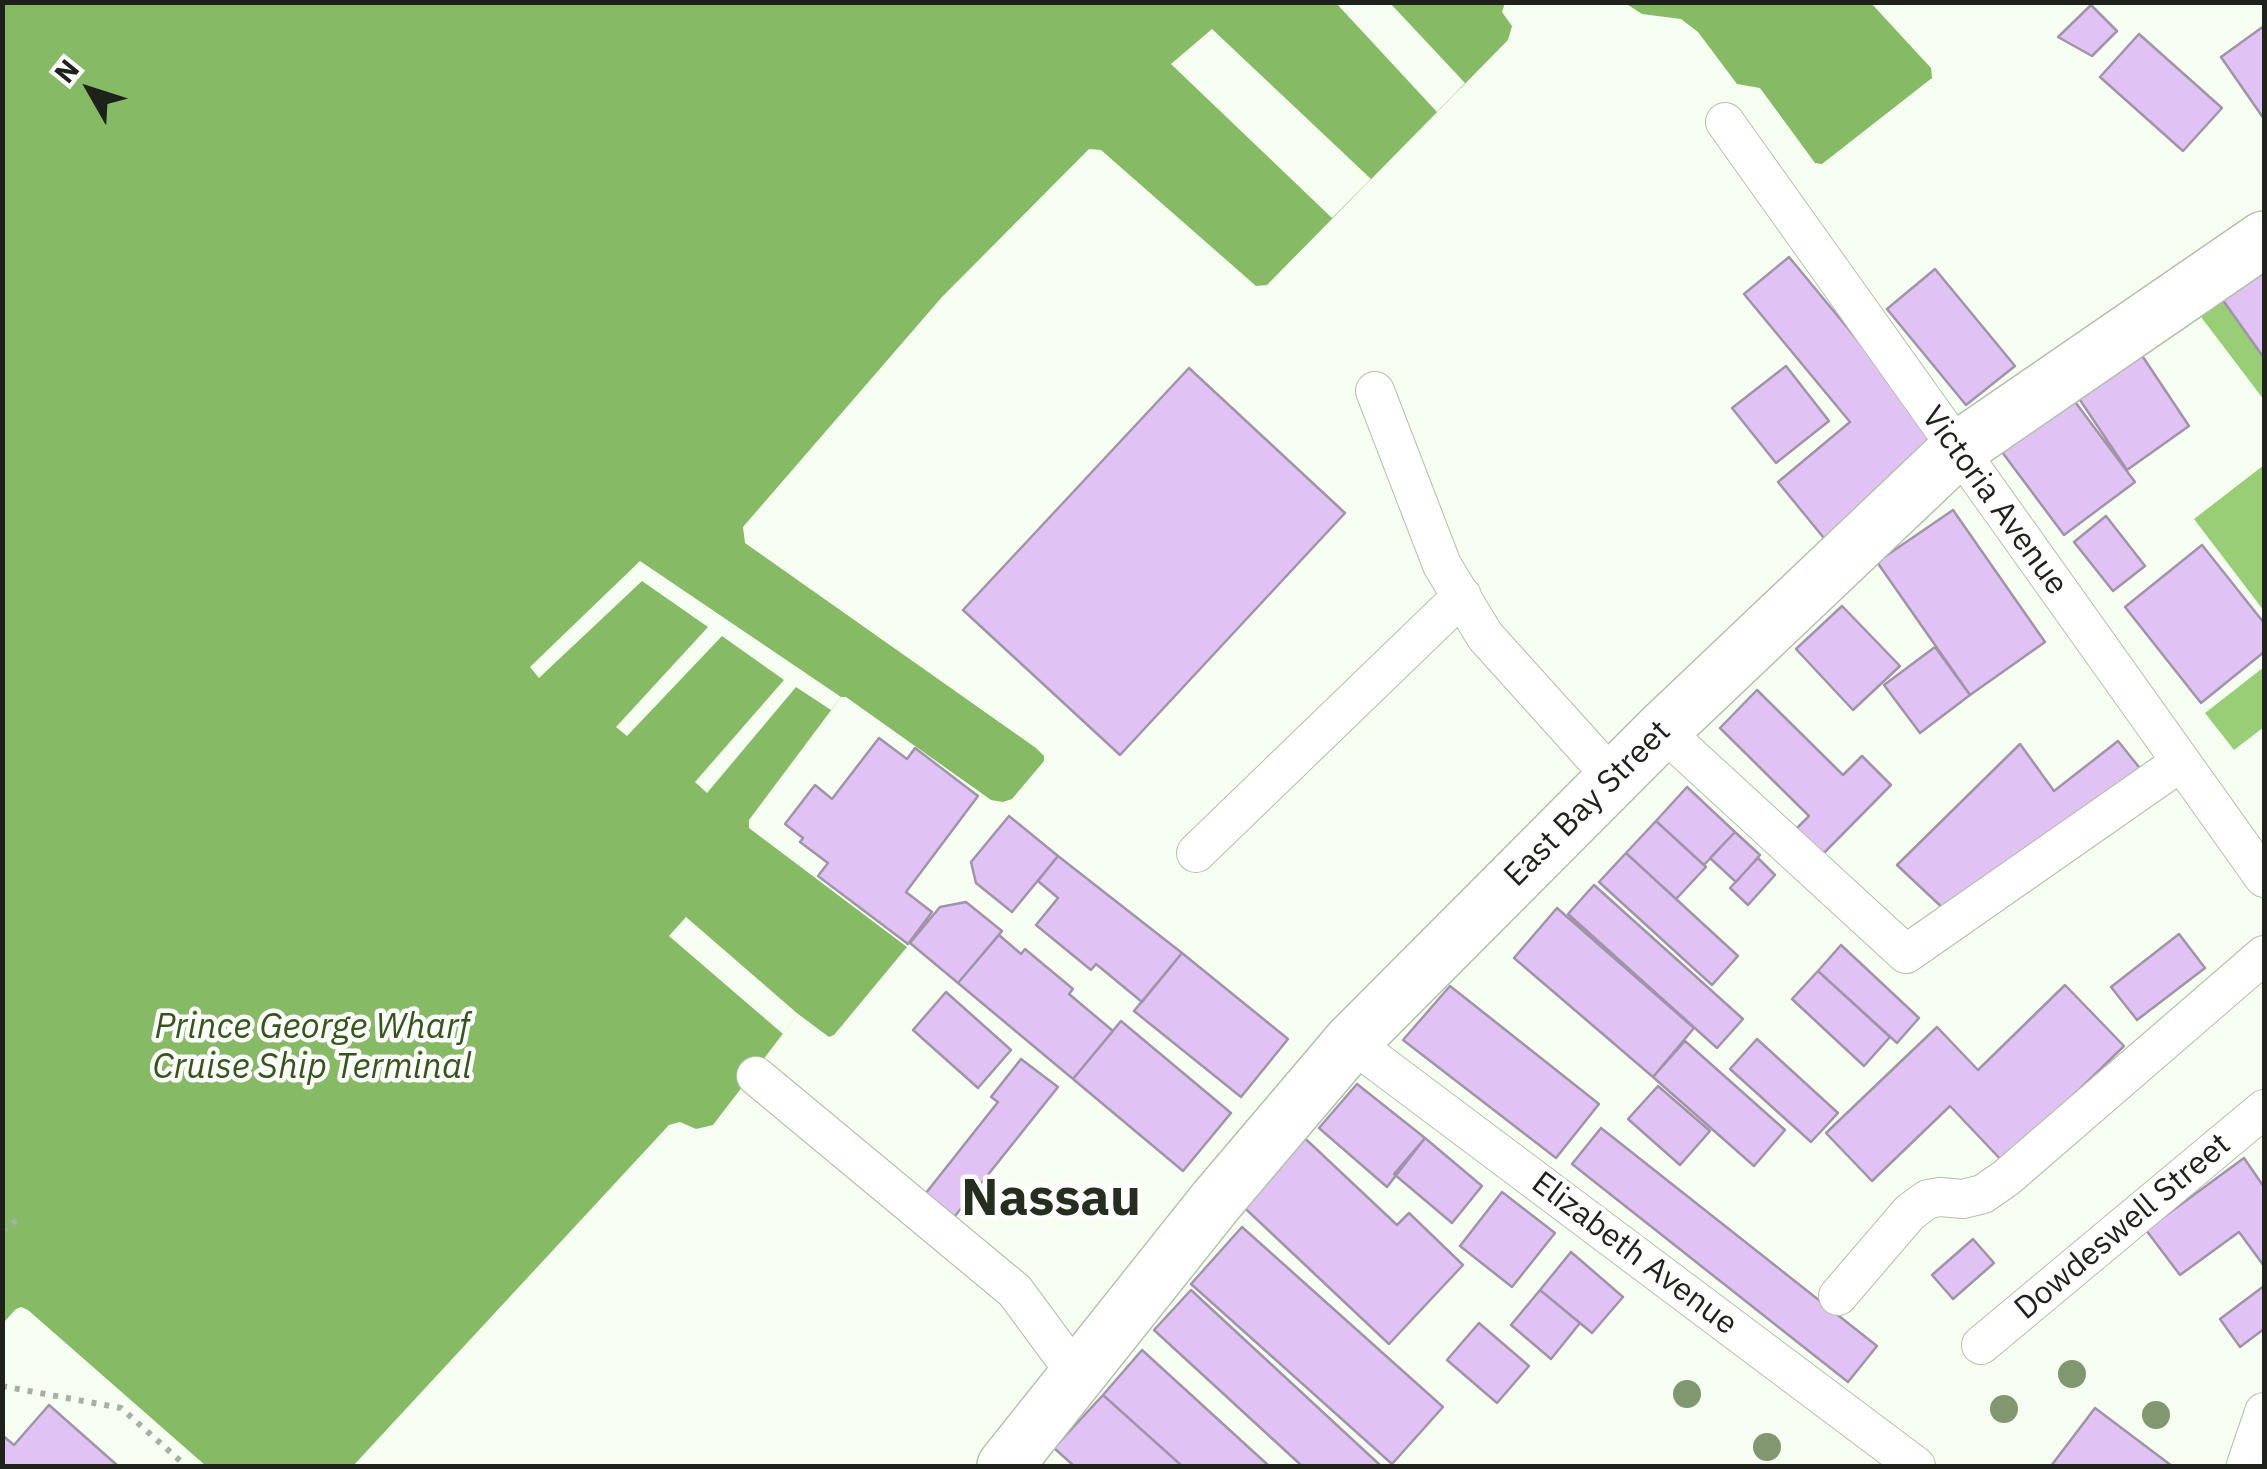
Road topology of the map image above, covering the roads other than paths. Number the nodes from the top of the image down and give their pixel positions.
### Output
1 (1724, 122) dead end
2 (2264, 239) edge
3 (1376, 391) dead end
4 (1957, 450) junction
5 (1462, 596) junction
6 (1662, 730) junction
7 (2181, 762) junction
8 (1613, 778) junction
9 (1196, 853) dead end
10 (2264, 878) edge
11 (2264, 956) edge
12 (1351, 1042) junction
13 (756, 1076) dead end
14 (2264, 1109) edge
15 (1838, 1296) dead end
16 (1981, 1345) dead end
17 (1077, 1375) junction
18 (2264, 1412) edge
19 (2246, 1465) edge
20 (1005, 1466) edge
21 (1916, 1466) edge

1 - 4 street, Victoria Avenue
2 - 4 highway, East Bay Street
3 - 5 street
4 - 6 highway, East Bay Street
4 - 7 street, Victoria Avenue
5 - 8 street
5 - 9 street
6 - 7 street
6 - 8 highway, East Bay Street
7 - 10 street, Victoria Avenue
8 - 12 highway, East Bay Street
11 - 15 street
12 - 17 highway, East Bay Street
12 - 21 street, Elizabeth Avenue
13 - 17 street
14 - 16 street, Dowdeswell Street
17 - 20 highway, East Bay Street
18 - 19 street

